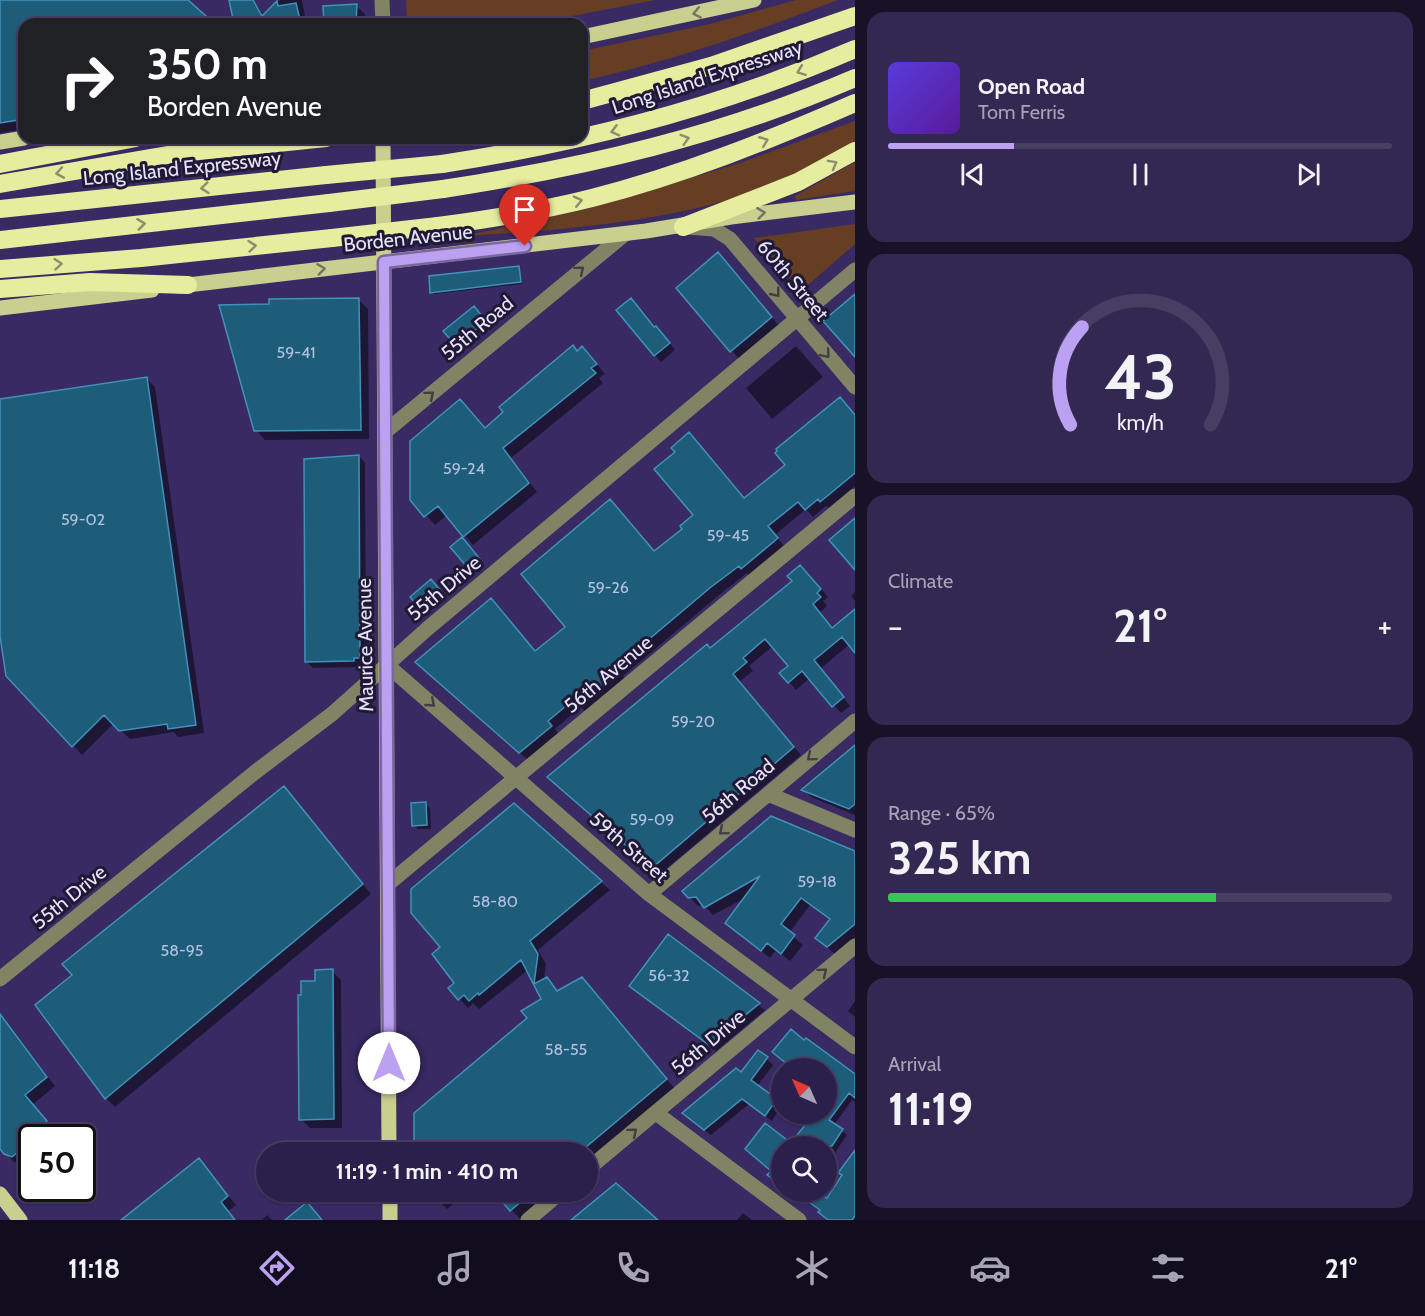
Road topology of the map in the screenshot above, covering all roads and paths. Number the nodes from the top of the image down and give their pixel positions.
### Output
1 (382, 0) edge
2 (754, 0) edge
3 (855, 16) edge
4 (383, 18) edge
5 (588, 36) edge
6 (855, 49) edge
7 (855, 78) edge
8 (588, 98) edge
9 (855, 103) edge
10 (588, 136) edge
11 (18, 139) edge
12 (0, 142) edge
13 (105, 144) edge
14 (267, 144) edge
15 (383, 144) edge
16 (558, 144) edge
17 (855, 152) edge
18 (0, 164) edge
19 (0, 184) edge
20 (855, 202) edge
21 (0, 210) edge
22 (683, 226) junction
23 (625, 234) junction
24 (0, 240) edge
25 (384, 262) junction
26 (0, 269) edge
27 (855, 270) edge
28 (188, 285) junction
29 (0, 289) edge
30 (0, 308) edge
31 (797, 320) junction
32 (855, 387) edge
33 (385, 432) junction
34 (855, 496) edge
35 (387, 665) junction
36 (855, 721) edge
37 (517, 778) junction
38 (768, 794) junction
39 (855, 830) edge
40 (388, 884) junction
41 (649, 894) junction
42 (855, 946) edge
43 (0, 979) edge
44 (791, 999) junction
45 (855, 1047) edge
46 (656, 1113) junction
47 (389, 1142) edge
48 (598, 1162) edge
49 (0, 1194) edge
50 (390, 1202) edge
51 (549, 1202) edge
52 (20, 1220) edge
53 (390, 1220) edge
54 (528, 1220) edge
55 (799, 1220) edge

1 - 4 street
2 -> 5 main road
3 - 8 highway
6 -> 10 highway, Long Island Expressway, bridge
24 -> 7 highway, bridge
26 -> 9 highway, bridge
11 - 12 main road
13 - 18 highway
14 -> 19 highway
15 - 25 main road, Maurice Avenue
16 -> 21 highway, Long Island Expressway, bridge
22 -> 17 highway
22 -> 20 main road, Borden Avenue
22 - 23 main road, Borden Avenue
22 -> 31 street, 60th Street
23 - 25 main road, Borden Avenue
33 -> 23 street, 55th Road
28 -> 25 main road, Borden Avenue
25 - 33 main road, Maurice Avenue
27 - 31 street, 55th Drive
28 - 29 highway
28 - 30 main road, Borden Avenue
31 -> 32 street, 60th Street
31 - 35 street, 55th Drive
33 - 35 main road, Maurice Avenue
34 - 37 street, 56th Avenue
35 -> 37 street, 59th Street
35 - 40 main road, Maurice Avenue
35 - 43 street, 55th Drive
36 -> 38 street, 56th Road
37 - 40 street, 56th Avenue
37 - 41 street, 59th Street
38 - 39 street
38 -> 41 street, 56th Road
40 - 47 main road, Maurice Avenue
41 - 44 street, 59th Street
44 -> 42 street, 56th Drive
44 - 45 street, 59th Street
44 - 46 street, 56th Drive
48 -> 46 street, 56th Drive
46 - 55 street
49 - 52 main road
50 - 53 main road
51 - 54 street

